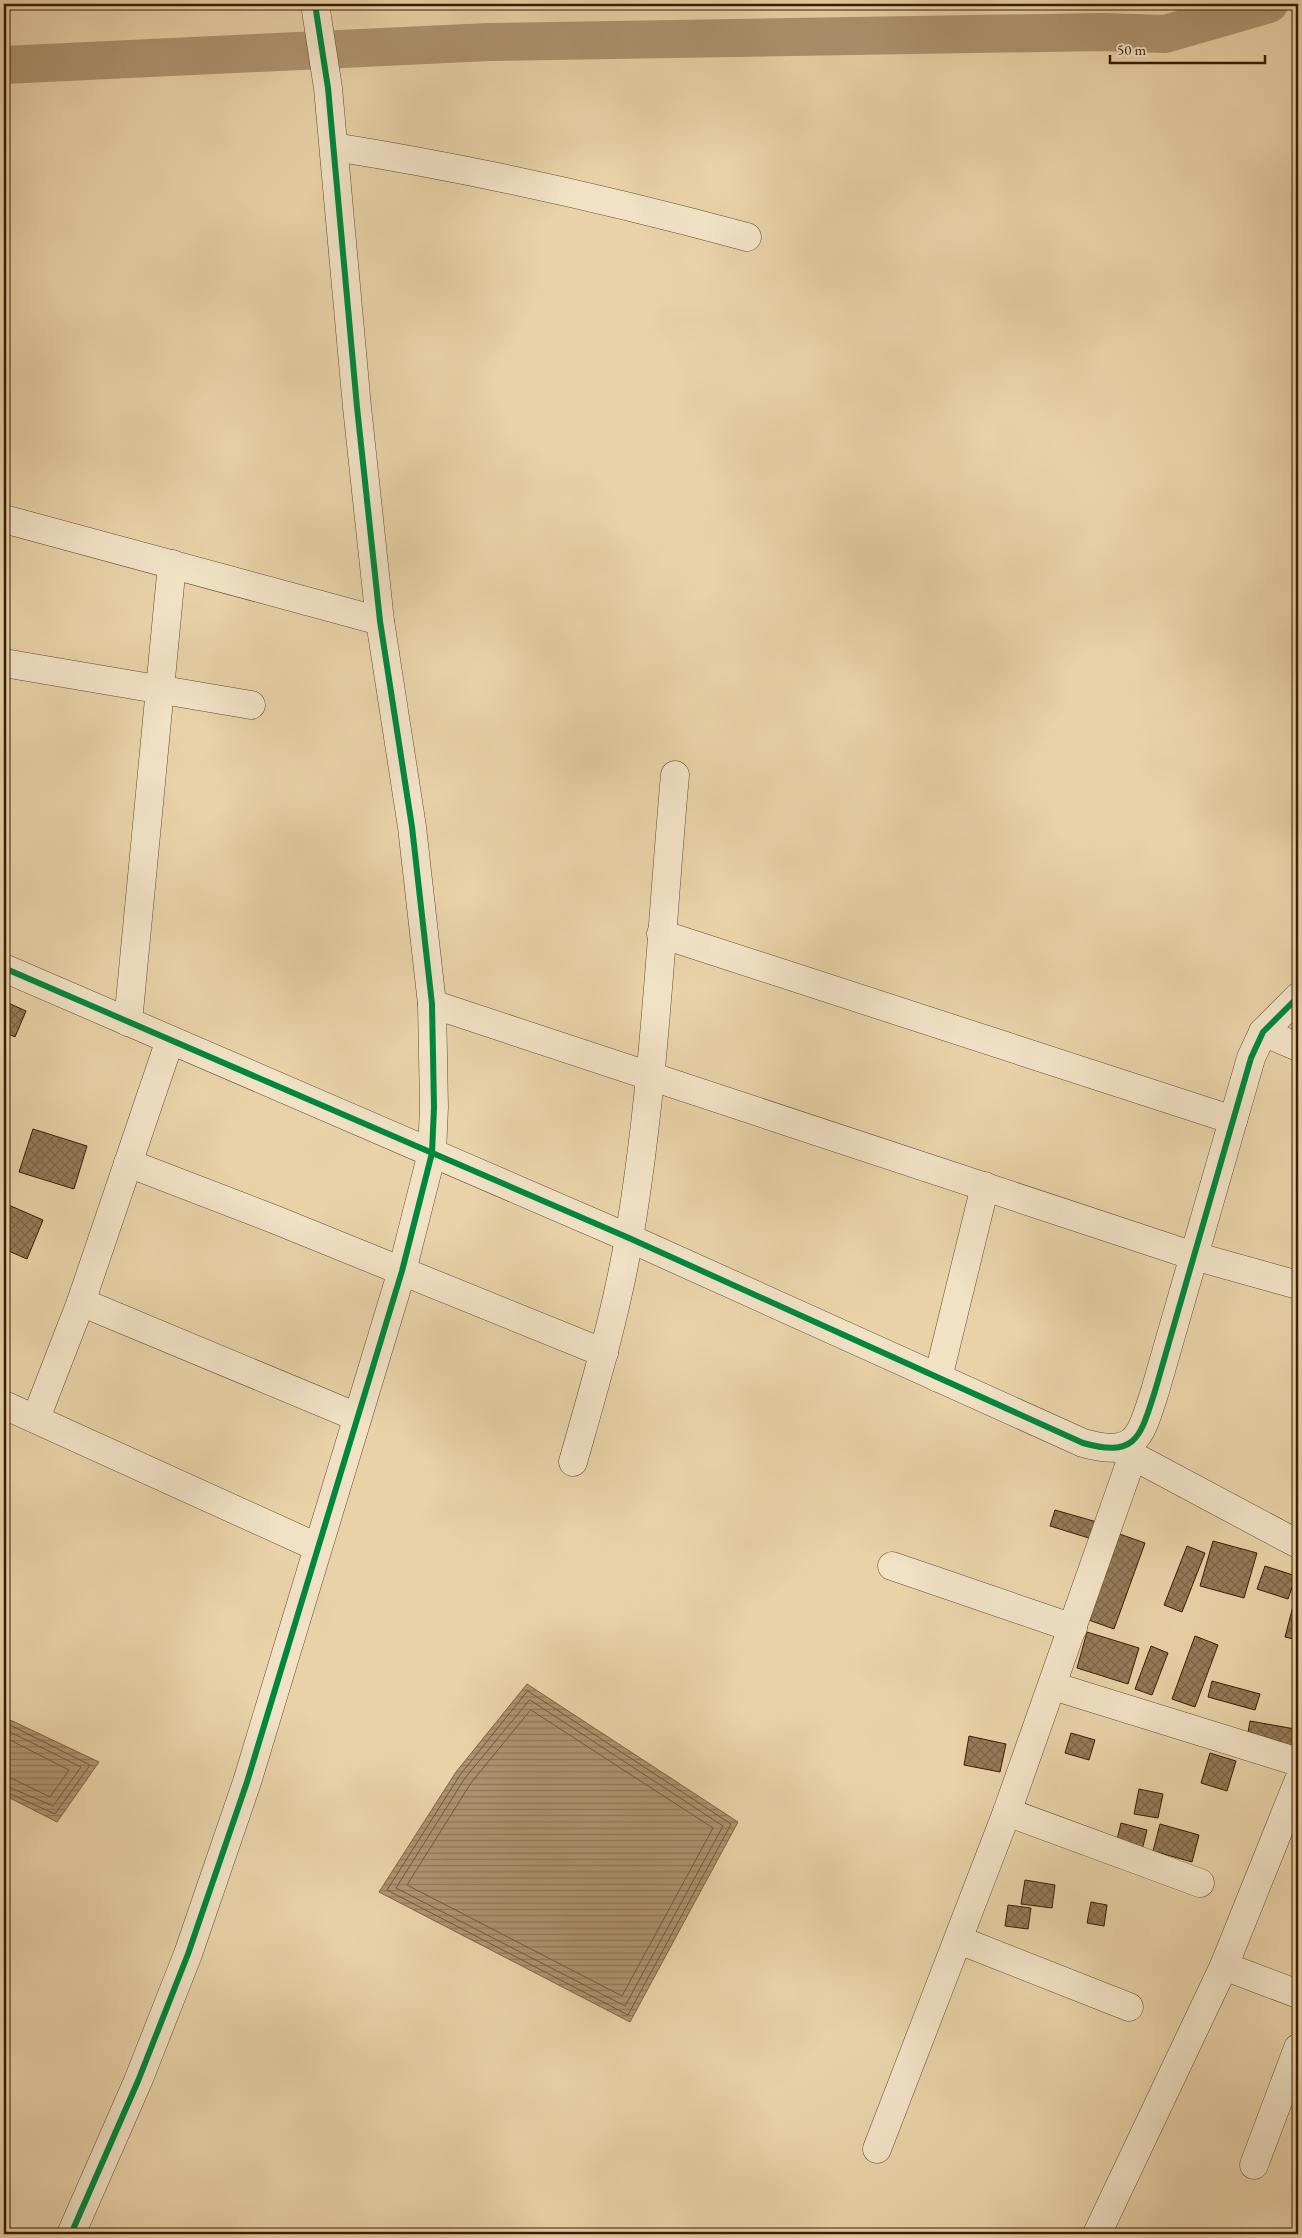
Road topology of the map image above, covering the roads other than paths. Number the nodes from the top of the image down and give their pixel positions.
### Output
1 (316, 9) edge
2 (334, 147) junction
3 (746, 237) dead end
4 (4, 520) edge
5 (172, 564) junction
6 (380, 622) junction
7 (4, 663) edge
8 (158, 689) junction
9 (251, 705) dead end
10 (675, 775) dead end
11 (661, 934) junction
12 (4, 968) edge
13 (1298, 997) edge
14 (432, 1004) junction
15 (128, 1022) junction
16 (1263, 1032) junction
17 (170, 1040) junction
18 (1298, 1046) edge
19 (651, 1075) junction
20 (1232, 1120) junction
21 (432, 1153) junction
22 (128, 1163) junction
23 (985, 1186) junction
24 (629, 1238) junction
25 (1194, 1256) junction
26 (402, 1271) junction
27 (1298, 1285) edge
28 (81, 1302) junction
29 (604, 1353) junction
30 (938, 1378) junction
31 (4, 1404) edge
32 (357, 1417) junction
33 (36, 1418) junction
34 (1126, 1452) junction
35 (573, 1462) dead end
36 (1298, 1544) edge
37 (317, 1547) junction
38 (892, 1566) dead end
39 (1073, 1628) junction
40 (1053, 1686) junction
41 (1298, 1762) edge
42 (1298, 1782) edge
43 (1007, 1812) junction
44 (1200, 1883) dead end
45 (959, 1940) junction
46 (1224, 1966) junction
47 (1298, 1994) edge
48 (1129, 2007) dead end
49 (1298, 2048) edge
50 (877, 2149) dead end
51 (1254, 2165) dead end
52 (71, 2234) edge
53 (1097, 2234) edge

1 - 2 street
2 - 3 street
2 - 6 street
4 - 5 street
5 - 6 street
5 - 8 street
6 - 14 street
7 - 8 street
8 - 9 street
8 - 15 street
10 - 11 street
11 - 19 street
11 - 20 street
12 - 15 street
13 - 16 street
14 - 19 street
14 - 21 street
15 - 17 street
16 - 18 street
16 - 20 street
17 - 21 street
17 - 22 street
19 - 23 street
19 - 24 street
20 - 25 street
21 - 24 street
21 - 26 street
22 - 26 street
22 - 28 street
23 - 25 street
23 - 30 street
24 - 29 street
24 - 30 street
25 - 27 street
25 - 34 street
26 - 29 street
26 - 32 street
28 - 32 street
28 - 33 street
29 - 35 street
30 - 34 street
31 - 33 street
32 - 37 street
33 - 37 street
34 - 36 street
34 - 39 street
37 - 52 street
38 - 39 street
39 - 40 street
40 - 41 street
40 - 43 street
42 - 46 street
43 - 44 street
43 - 45 street
45 - 48 street
45 - 50 street
46 - 47 street
46 - 53 street
49 - 51 street

